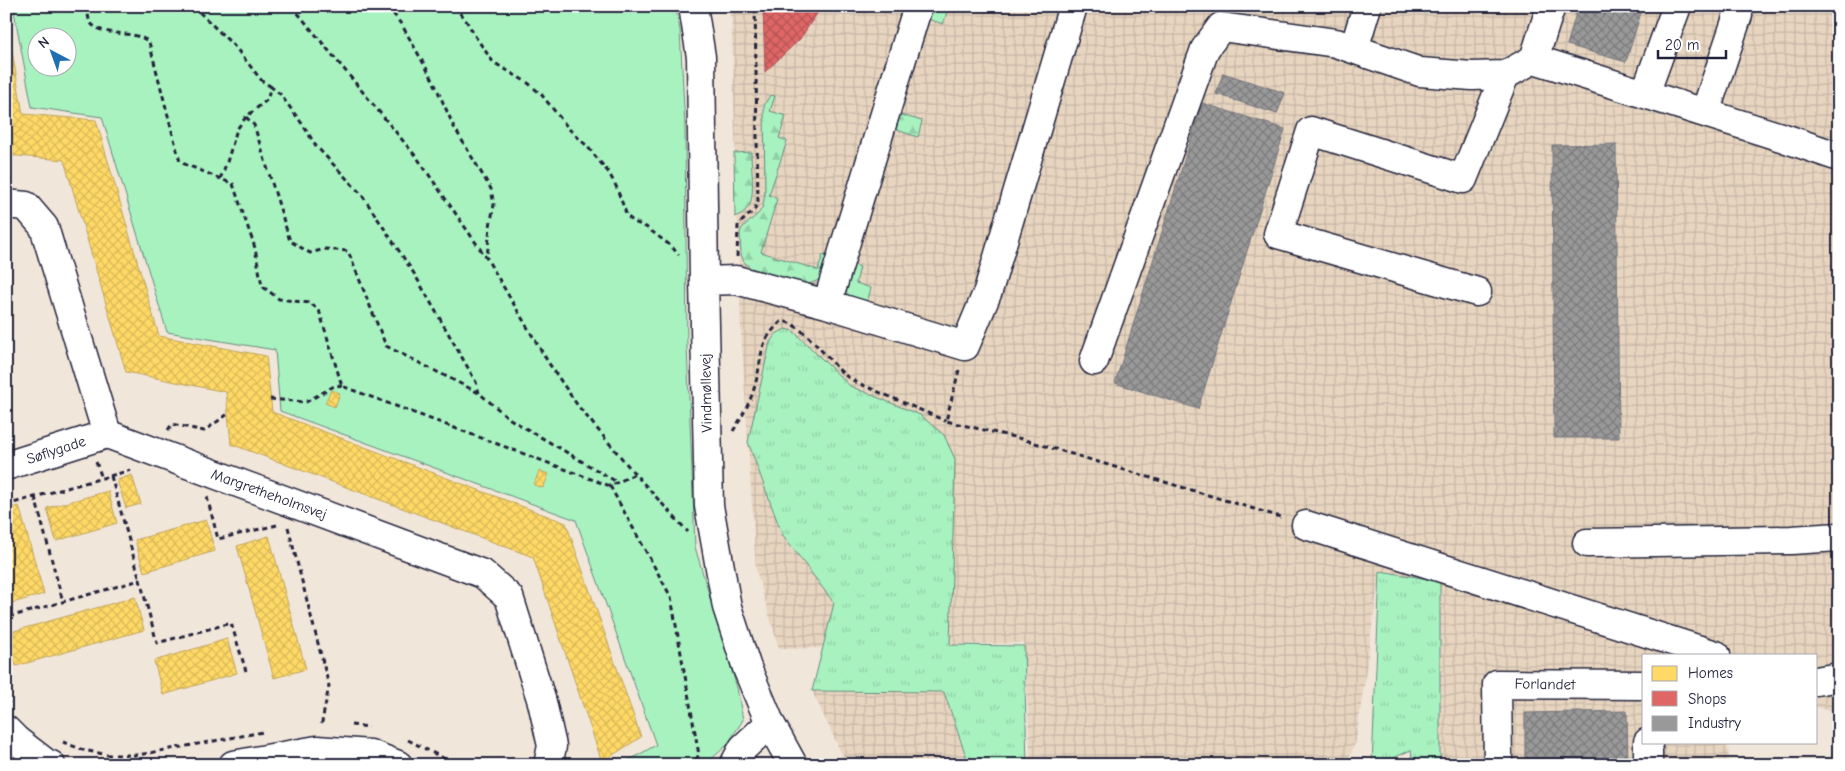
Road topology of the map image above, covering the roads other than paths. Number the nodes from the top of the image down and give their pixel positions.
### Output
1 (693, 6) edge
2 (918, 6) edge
3 (1073, 6) edge
4 (1367, 6) edge
5 (1551, 6) edge
6 (1677, 6) edge
7 (1736, 6) edge
8 (1218, 17) edge
9 (1354, 50) junction
10 (1534, 59) junction
11 (1505, 75) junction
12 (1645, 94) junction
13 (1705, 113) junction
14 (1839, 157) edge
15 (6, 204) edge
16 (704, 281) junction
17 (1477, 292) dead end
18 (827, 304) junction
19 (1094, 362) dead end
20 (107, 434) junction
21 (6, 466) edge
22 (1306, 525) road end
23 (1839, 537) edge
24 (1587, 543) dead end
25 (1713, 654) edge
26 (1839, 677) edge
27 (1818, 681) edge
28 (1642, 685) edge
29 (11, 719) edge
30 (770, 723) junction
31 (1648, 744) edge
32 (54, 752) edge
33 (232, 765) edge
34 (398, 765) edge
35 (548, 765) edge
36 (734, 765) edge
37 (793, 765) edge
38 (1498, 765) edge
39 (1648, 765) edge

1 - 16 street, Vindmøllevej
2 - 18 street
3 - 18 street
4 - 9 street
5 - 10 street
6 - 12 street
7 - 13 street
8 - 9 street
8 - 19 street
9 - 11 street
10 - 11 street
10 - 12 street
11 - 17 street
12 - 13 street
13 - 14 street
15 - 20 street
16 - 18 street
16 - 30 street, Vindmøllevej
20 - 21 street, Søflygade
20 - 35 street, Margretheholmsvej
22 - 25 street
23 - 24 street
26 - 27 street
28 - 38 street, Forlandet
29 - 32 street
30 - 36 street
30 - 37 street, Vindmøllevej
31 - 39 street
33 - 34 street

